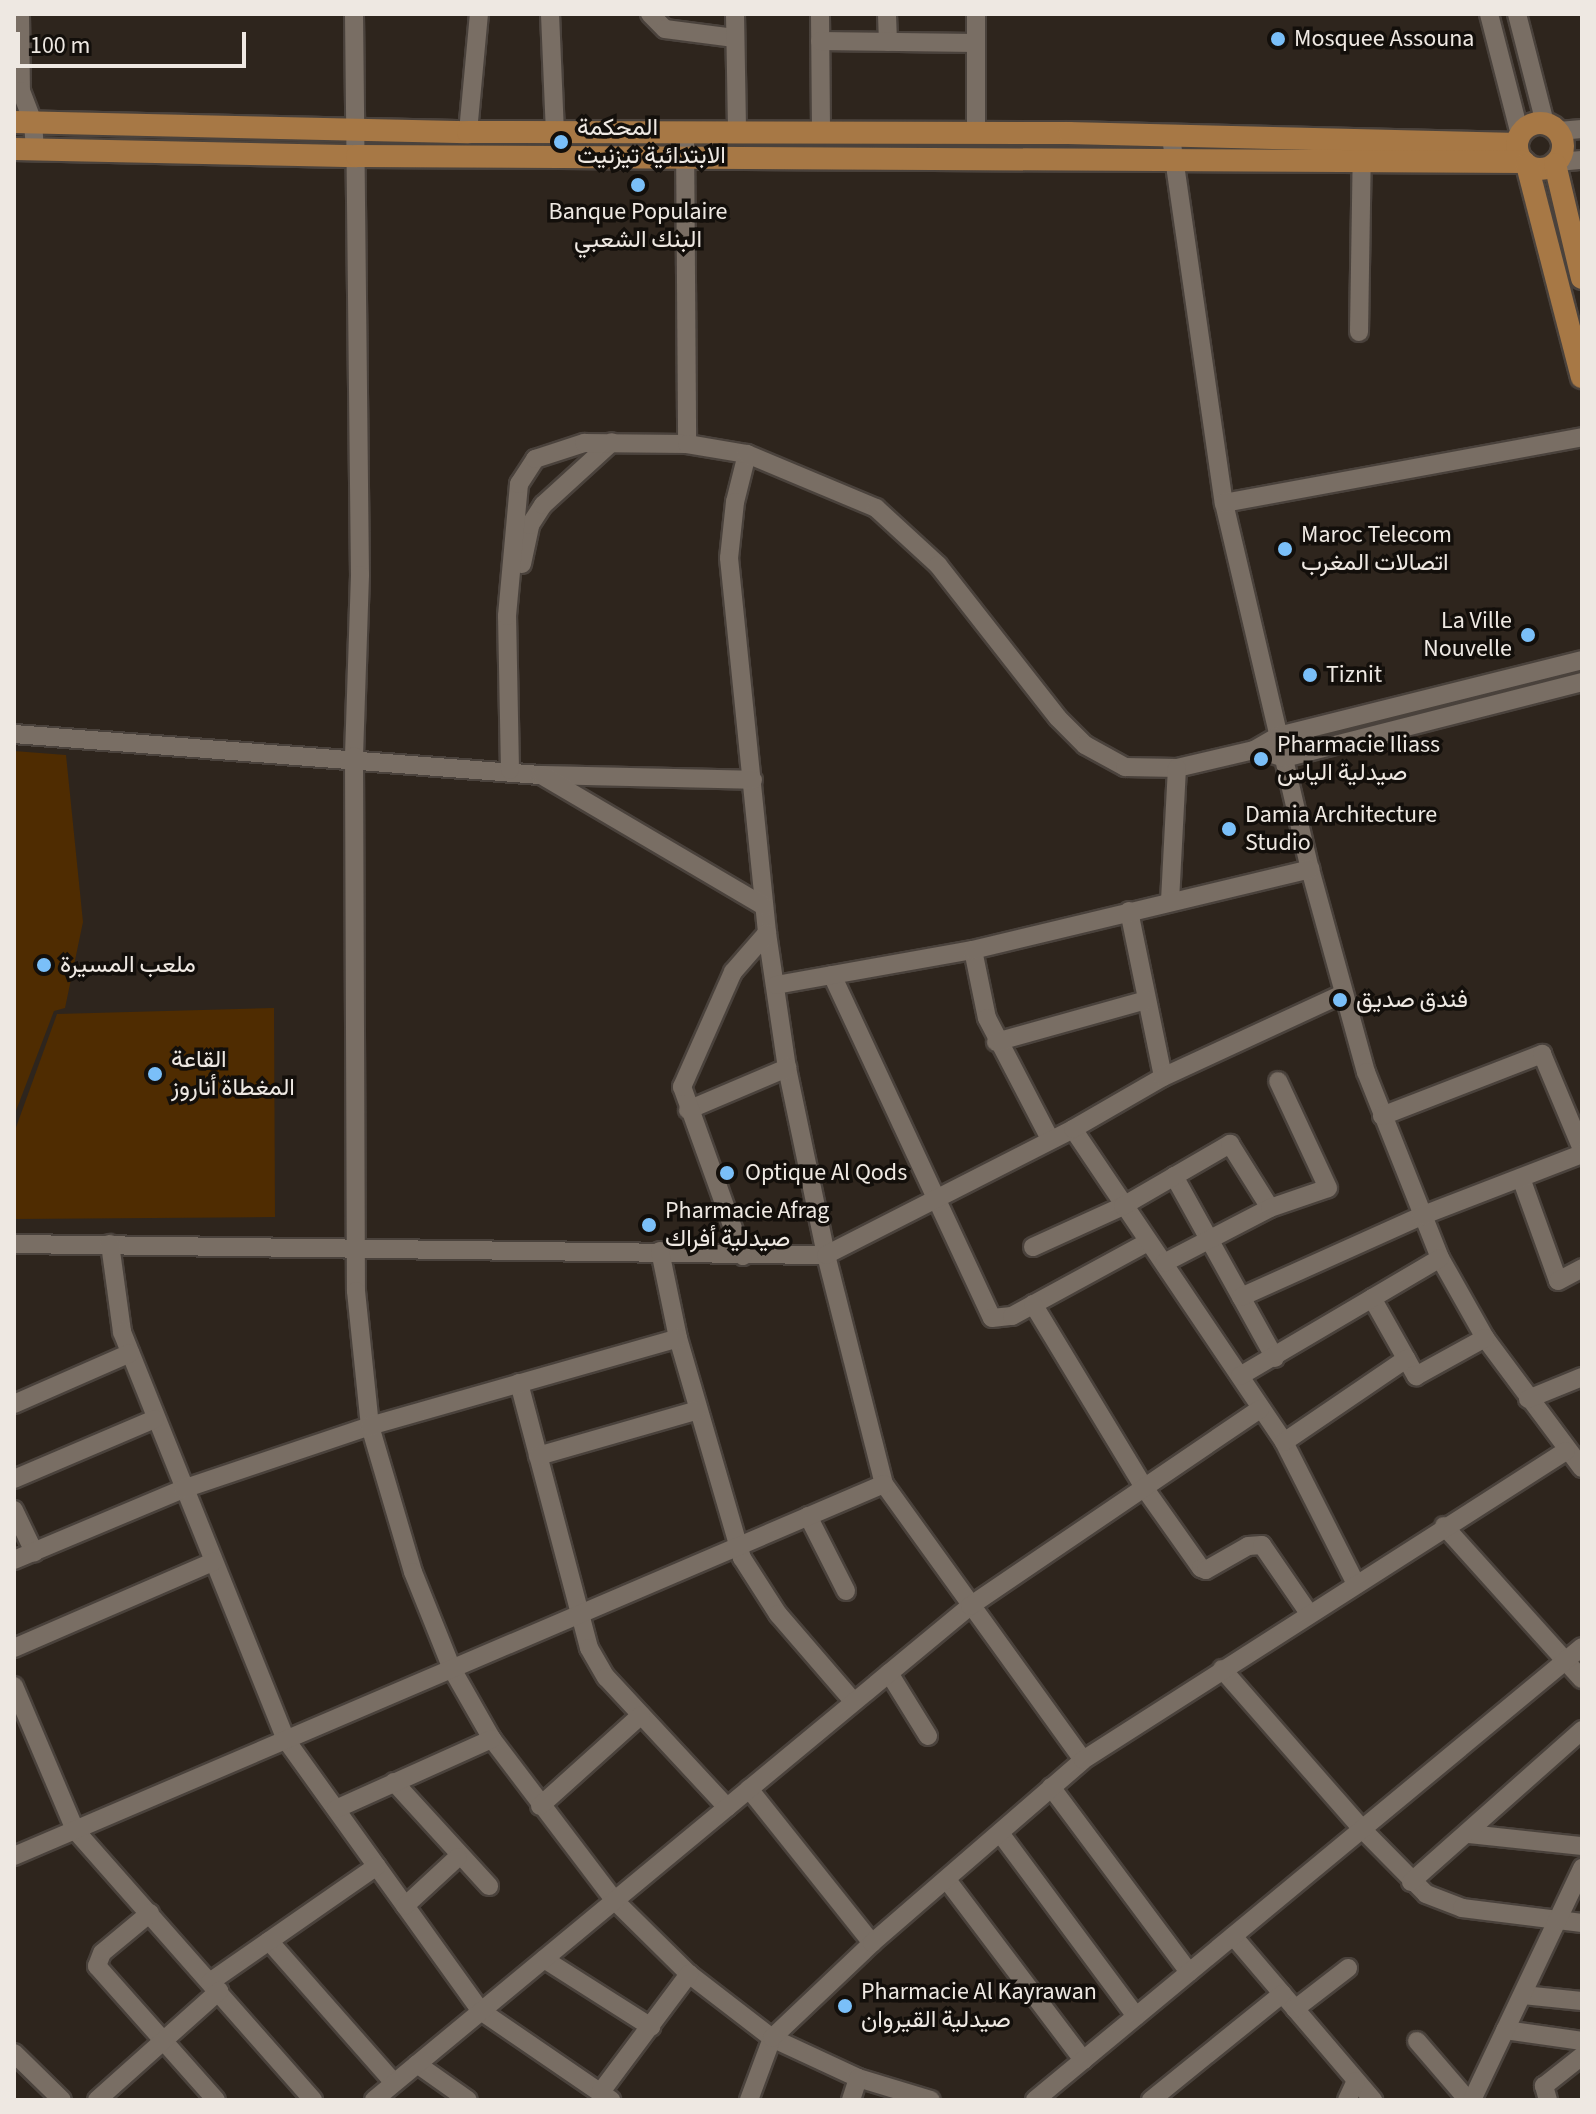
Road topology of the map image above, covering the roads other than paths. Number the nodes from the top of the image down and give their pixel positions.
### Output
1 (20, 14) edge
2 (354, 14) edge
3 (479, 14) edge
4 (550, 14) edge
5 (650, 14) edge
6 (735, 14) edge
7 (820, 14) edge
8 (887, 14) edge
9 (976, 14) edge
10 (1489, 14) edge
11 (1517, 14) edge
12 (734, 38) junction
13 (820, 41) junction
14 (888, 42) junction
15 (976, 43) junction
16 (21, 91) junction
17 (14, 109) edge
18 (24, 122) edge
19 (1552, 127) junction
20 (1582, 129) edge
21 (357, 131) junction
22 (468, 132) junction
23 (555, 133) junction
24 (821, 133) junction
25 (685, 134) junction
26 (737, 134) junction
27 (931, 134) junction
28 (976, 134) junction
29 (1008, 134) junction
30 (1362, 139) junction
31 (1172, 148) junction
32 (25, 149) edge
33 (1522, 151) junction
34 (357, 156) junction
35 (932, 157) junction
36 (686, 158) junction
37 (1009, 158) junction
38 (1582, 160) edge
39 (1363, 163) junction
40 (1556, 163) junction
41 (1582, 278) edge
42 (1359, 332) dead end
43 (1581, 367) edge
44 (1582, 437) edge
45 (612, 442) junction
46 (687, 444) junction
47 (747, 454) junction
48 (1224, 503) junction
49 (523, 523) junction
50 (1582, 660) edge
51 (1504, 679) junction
52 (1582, 682) edge
53 (1508, 701) junction
54 (14, 734) edge
55 (1278, 736) junction
56 (1254, 750) junction
57 (354, 756) junction
58 (1284, 758) junction
59 (1177, 768) junction
60 (510, 770) junction
61 (540, 775) junction
62 (753, 780) junction
63 (1310, 869) junction
64 (1170, 901) junction
65 (764, 906) junction
66 (1129, 911) junction
67 (767, 933) junction
68 (973, 950) junction
69 (832, 975) junction
70 (776, 985) junction
71 (1343, 994) junction
72 (1146, 1000) junction
73 (996, 1042) junction
74 (787, 1068) junction
75 (1163, 1077) junction
76 (1278, 1081) dead end
77 (688, 1110) junction
78 (1382, 1116) junction
79 (1073, 1129) junction
80 (1050, 1139) junction
81 (1582, 1151) edge
82 (1174, 1176) junction
83 (1521, 1178) junction
84 (934, 1200) junction
85 (1123, 1206) junction
86 (1270, 1208) junction
87 (1421, 1216) junction
88 (1209, 1237) junction
89 (1148, 1242) junction
90 (14, 1244) edge
91 (110, 1244) junction
92 (1033, 1247) dead end
93 (357, 1248) junction
94 (660, 1251) junction
95 (826, 1255) junction
96 (743, 1256) junction
97 (1440, 1258) junction
98 (1164, 1263) junction
99 (1582, 1268) edge
100 (1241, 1297) junction
101 (1372, 1298) junction
102 (1033, 1304) junction
103 (678, 1338) junction
104 (1485, 1338) junction
105 (130, 1353) junction
106 (1275, 1358) junction
107 (1406, 1359) junction
108 (1240, 1376) junction
109 (1582, 1377) edge
110 (519, 1383) junction
111 (1528, 1399) junction
112 (14, 1404) edge
113 (1260, 1409) junction
114 (698, 1410) junction
115 (155, 1419) junction
116 (370, 1426) junction
117 (1284, 1442) junction
118 (1566, 1451) junction
119 (538, 1456) junction
120 (1582, 1468) edge
121 (14, 1479) edge
122 (884, 1484) junction
123 (183, 1489) junction
124 (1145, 1489) junction
125 (14, 1510) edge
126 (808, 1516) junction
127 (1444, 1526) junction
128 (737, 1546) junction
129 (34, 1552) junction
130 (14, 1560) edge
131 (213, 1562) junction
132 (1356, 1584) junction
133 (846, 1591) dead end
134 (970, 1606) junction
135 (1308, 1612) junction
136 (577, 1615) junction
137 (1582, 1647) edge
138 (14, 1648) edge
139 (1567, 1659) junction
140 (452, 1669) junction
141 (1222, 1669) junction
142 (889, 1673) junction
143 (1582, 1679) edge
144 (14, 1686) edge
145 (854, 1702) junction
146 (641, 1715) junction
147 (22, 1728) edge
148 (1582, 1730) edge
149 (928, 1736) dead end
150 (492, 1739) junction
151 (286, 1740) junction
152 (1083, 1760) junction
153 (394, 1782) junction
154 (1051, 1787) junction
155 (749, 1789) junction
156 (540, 1806) junction
157 (727, 1807) junction
158 (336, 1809) junction
159 (1362, 1829) junction
160 (75, 1830) junction
161 (1000, 1833) junction
162 (1469, 1834) junction
163 (1582, 1846) edge
164 (14, 1856) edge
165 (458, 1857) junction
166 (377, 1866) junction
167 (1582, 1868) edge
168 (947, 1880) junction
169 (1411, 1882) junction
170 (489, 1886) dead end
171 (615, 1901) junction
172 (405, 1906) junction
173 (150, 1913) junction
174 (1558, 1920) junction
175 (1582, 1923) edge
176 (1233, 1936) junction
177 (269, 1941) junction
178 (872, 1943) junction
179 (544, 1959) junction
180 (1348, 1968) dead end
181 (1189, 1972) junction
182 (689, 1974) junction
183 (215, 1986) junction
184 (1282, 1994) junction
185 (1523, 1995) junction
186 (1582, 2001) edge
187 (1295, 2009) junction
188 (481, 2011) junction
189 (1136, 2016) junction
190 (651, 2027) junction
191 (1505, 2030) junction
192 (772, 2038) junction
193 (162, 2040) junction
194 (1417, 2041) dead end
195 (1582, 2041) edge
196 (14, 2053) edge
197 (1582, 2056) edge
198 (1083, 2060) junction
199 (417, 2064) junction
200 (858, 2078) junction
201 (1356, 2081) junction
202 (394, 2083) junction
203 (1056, 2094) edge
204 (1172, 2094) edge
205 (605, 2096) edge
206 (62, 2100) edge
207 (97, 2100) edge
208 (216, 2100) edge
209 (313, 2100) edge
210 (374, 2100) edge
211 (468, 2100) edge
212 (749, 2100) edge
213 (851, 2100) edge
214 (931, 2100) edge
215 (1035, 2100) edge
216 (1151, 2100) edge
217 (1347, 2100) edge
218 (1373, 2100) edge
219 (1470, 2100) edge
220 (1548, 2100) edge

1 - 16 street
2 - 21 street
3 - 22 street
4 - 23 street
5 - 12 street
6 - 12 street
7 - 13 street
8 - 14 street
9 - 15 street
10 - 33 street
11 - 19 street
12 - 26 street
13 - 14 street
13 - 24 street
14 - 15 street
15 - 28 street
16 - 17 street
16 - 18 street
18 - 21 main road
18 - 32 street
19 - 20 street
19 - 33 main road
19 - 40 main road
21 - 22 main road
21 - 34 street
22 - 23 main road
23 - 25 main road
24 - 26 main road
24 - 27 main road
25 - 26 main road
25 - 36 street
27 - 28 main road
27 - 35 main road
28 - 29 main road
29 - 31 main road
29 - 37 main road
30 - 31 main road
30 - 33 main road
30 - 39 street
31 - 37 main road
31 - 39 main road
31 - 48 street
32 - 34 main road
33 - 39 main road
33 - 40 main road
33 - 43 main road
34 - 36 main road
34 - 57 street
35 - 36 main road
35 - 37 main road
36 - 46 street
38 - 40 street
39 - 42 street
40 - 41 main road
44 - 48 street
45 - 46 street
45 - 49 street
45 - 49 street
46 - 47 street
47 - 59 street
47 - 62 street
48 - 55 street
49 - 60 street
50 - 51 street
51 - 53 street
51 - 55 street
52 - 53 street
53 - 58 street
54 - 57 street
55 - 56 street
55 - 58 street
56 - 58 street
56 - 59 street
57 - 60 street
57 - 93 street
58 - 63 street
59 - 64 street
60 - 61 street
61 - 62 street
61 - 65 street
62 - 65 street
63 - 64 street
63 - 71 street
64 - 66 street
65 - 67 street
66 - 68 street
66 - 72 street
67 - 70 street
67 - 77 street
68 - 69 street
68 - 73 street
69 - 70 street
69 - 84 street
70 - 74 street
71 - 75 street
71 - 78 street
72 - 73 street
72 - 75 street
73 - 80 street
74 - 77 street
74 - 95 street
75 - 79 street
76 - 86 street
77 - 96 street
78 - 81 street
78 - 87 street
79 - 80 street
79 - 85 street
80 - 84 street
81 - 83 street
82 - 85 street
82 - 86 street
82 - 88 street
83 - 87 street
83 - 99 street
84 - 95 street
84 - 102 street
85 - 89 street
85 - 92 street
86 - 88 street
87 - 97 street
87 - 100 street
88 - 98 street
88 - 100 street
89 - 98 street
89 - 102 street
90 - 91 street
91 - 93 street
91 - 105 street
93 - 94 street
93 - 116 street
94 - 96 street
94 - 103 street
95 - 96 street
95 - 122 street
97 - 101 street
97 - 104 street
98 - 108 street
100 - 106 street
101 - 106 street
101 - 107 street
102 - 124 street
103 - 110 street
103 - 114 street
104 - 107 street
104 - 111 street
105 - 112 street
105 - 115 street
106 - 108 street
107 - 117 street
108 - 113 street
109 - 111 street
110 - 116 street
110 - 119 street
111 - 118 street
113 - 117 street
113 - 124 street
114 - 119 street
114 - 128 street
115 - 121 street
115 - 123 street
116 - 123 street
116 - 140 street
117 - 132 street
118 - 120 street
118 - 127 street
119 - 136 street
122 - 126 street
122 - 134 street
123 - 129 street
123 - 131 street
124 - 134 street
124 - 135 street
125 - 129 street
126 - 128 street
126 - 133 street
127 - 132 street
127 - 139 street
128 - 136 street
128 - 145 street
129 - 130 street
131 - 138 street
131 - 151 street
132 - 135 street
134 - 142 street
134 - 152 street
135 - 141 street
136 - 140 street
136 - 146 street
137 - 139 street
139 - 143 street
139 - 159 street
140 - 150 street
140 - 151 street
141 - 152 street
141 - 159 street
142 - 145 street
142 - 149 street
144 - 147 street
145 - 155 street
146 - 156 street
146 - 157 street
147 - 160 street
148 - 162 street
150 - 153 street
150 - 156 street
151 - 158 street
151 - 160 street
152 - 154 street
153 - 158 street
153 - 165 street
154 - 161 street
154 - 181 street
155 - 157 street
155 - 178 street
156 - 171 street
157 - 171 street
158 - 166 street
159 - 169 street
159 - 176 street
160 - 164 street
160 - 173 street
161 - 168 street
161 - 189 street
162 - 163 street
162 - 169 street
165 - 170 street
165 - 172 street
166 - 172 street
166 - 177 street
167 - 174 street
168 - 178 street
168 - 198 street
169 - 174 street
171 - 179 street
171 - 182 street
172 - 188 street
173 - 183 street
173 - 193 street
174 - 175 street
174 - 185 street
176 - 181 street
176 - 184 street
177 - 183 street
177 - 202 street
178 - 192 street
179 - 188 street
179 - 190 street
180 - 187 street
181 - 189 street
182 - 190 street
182 - 192 street
183 - 193 street
183 - 209 street
184 - 187 street
184 - 204 street
185 - 186 street
185 - 191 street
187 - 201 street
188 - 199 street
188 - 205 street
189 - 198 street
190 - 205 street
191 - 195 street
191 - 219 street
192 - 200 street
192 - 212 street
193 - 207 street
193 - 208 street
194 - 219 street
196 - 206 street
197 - 220 street
198 - 203 street
199 - 202 street
199 - 211 street
200 - 213 street
200 - 214 street
201 - 217 street
201 - 218 street
202 - 210 street
203 - 215 street
204 - 216 street

